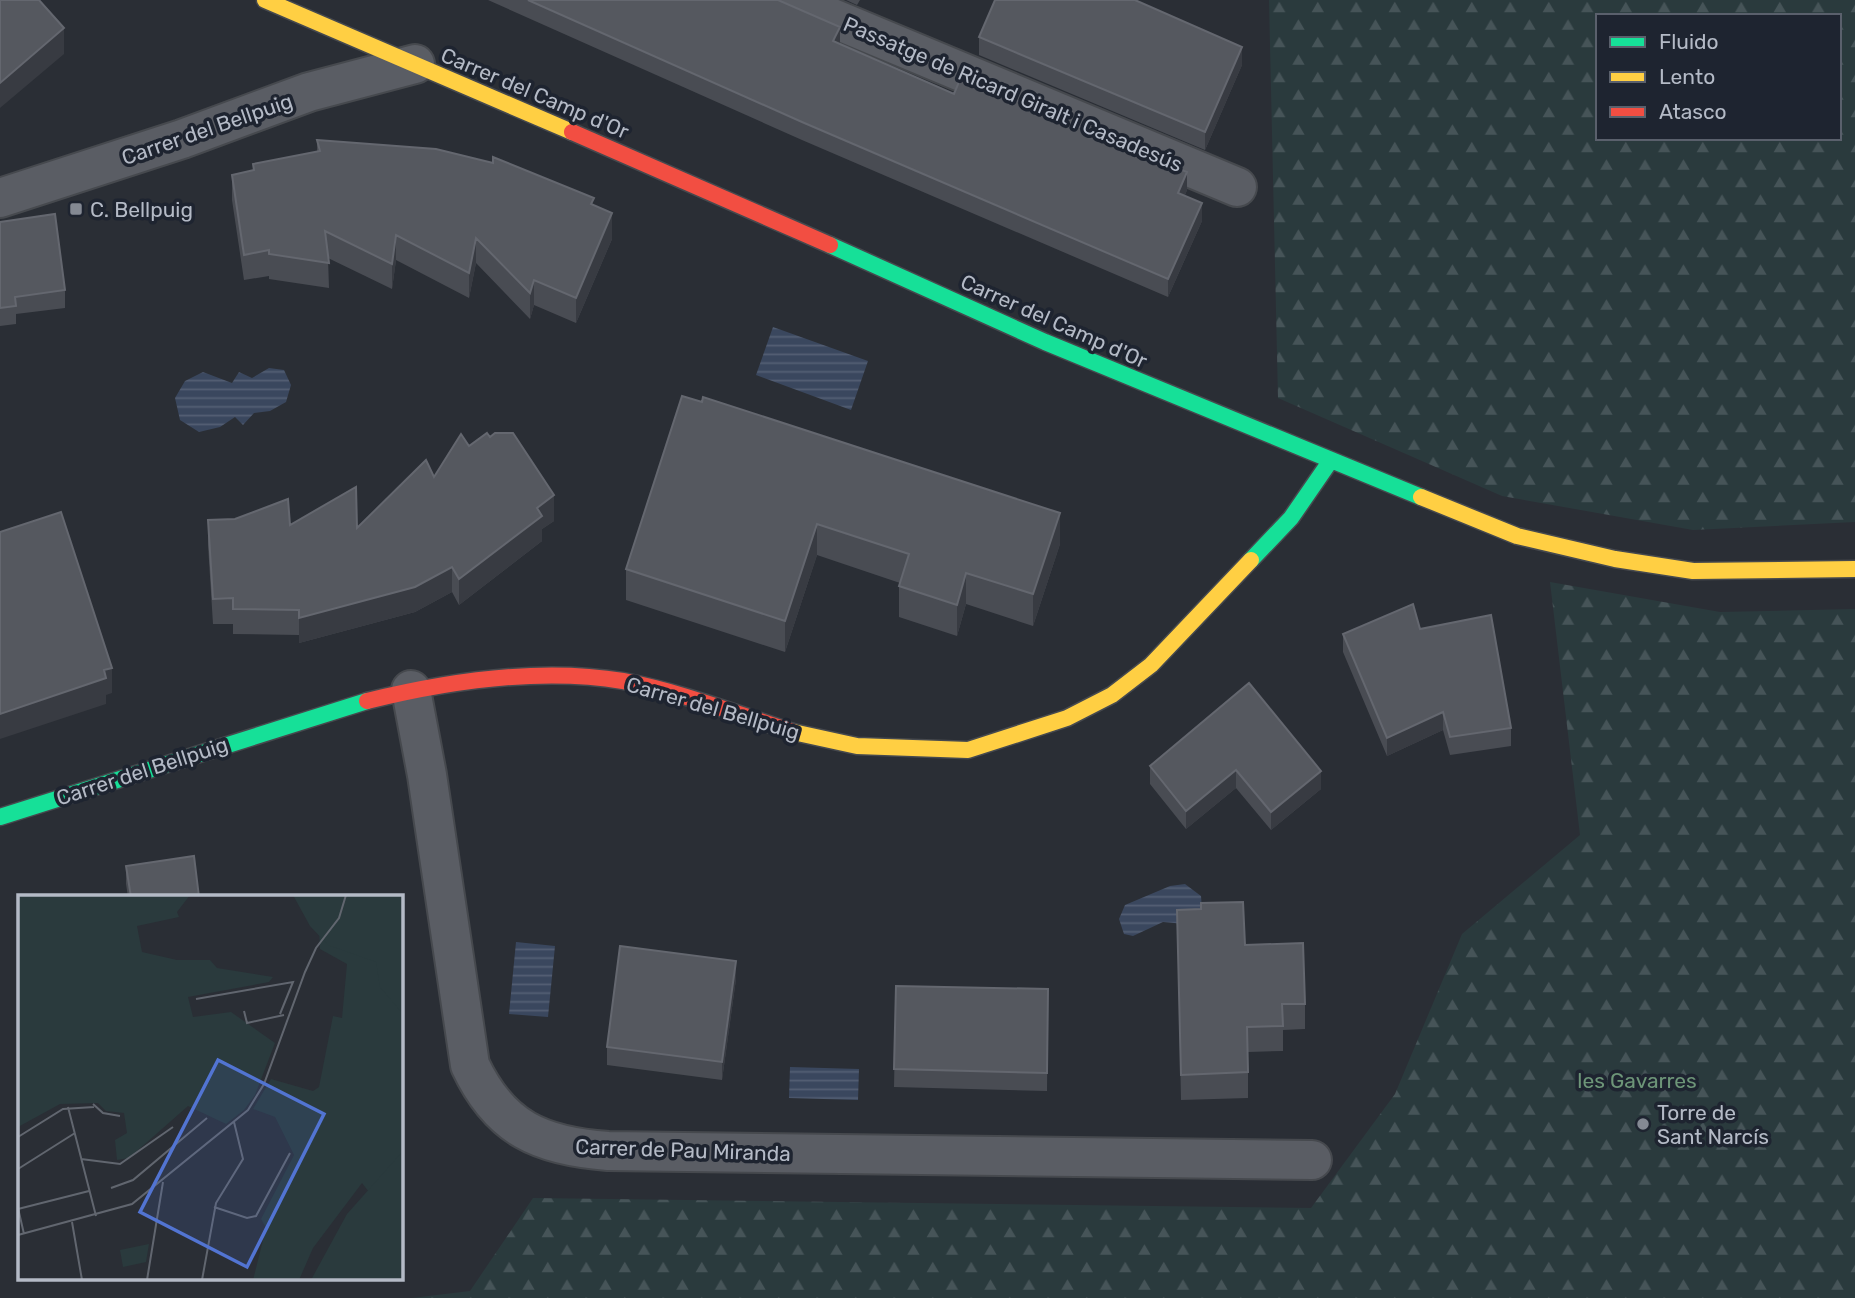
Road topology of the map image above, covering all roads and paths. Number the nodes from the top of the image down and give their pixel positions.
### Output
1 (265, 0) edge
2 (789, 0) edge
3 (415, 64) junction
4 (1237, 187) dead end
5 (0, 198) edge
6 (1331, 460) junction
7 (1855, 569) edge
8 (411, 690) junction
9 (0, 817) edge
10 (1312, 1160) dead end

1 - 3 street, Carrer del Camp d'Or
2 - 4 street, Passatge de Ricard Giralt i Casadesús
3 - 5 street, Carrer del Bellpuig
3 - 6 street, Carrer del Camp d'Or
6 - 7 street, Carrer del Camp d'Or
6 - 8 street, Carrer del Bellpuig
8 - 9 street, Carrer del Bellpuig
8 - 10 street, Carrer de Pau Miranda

